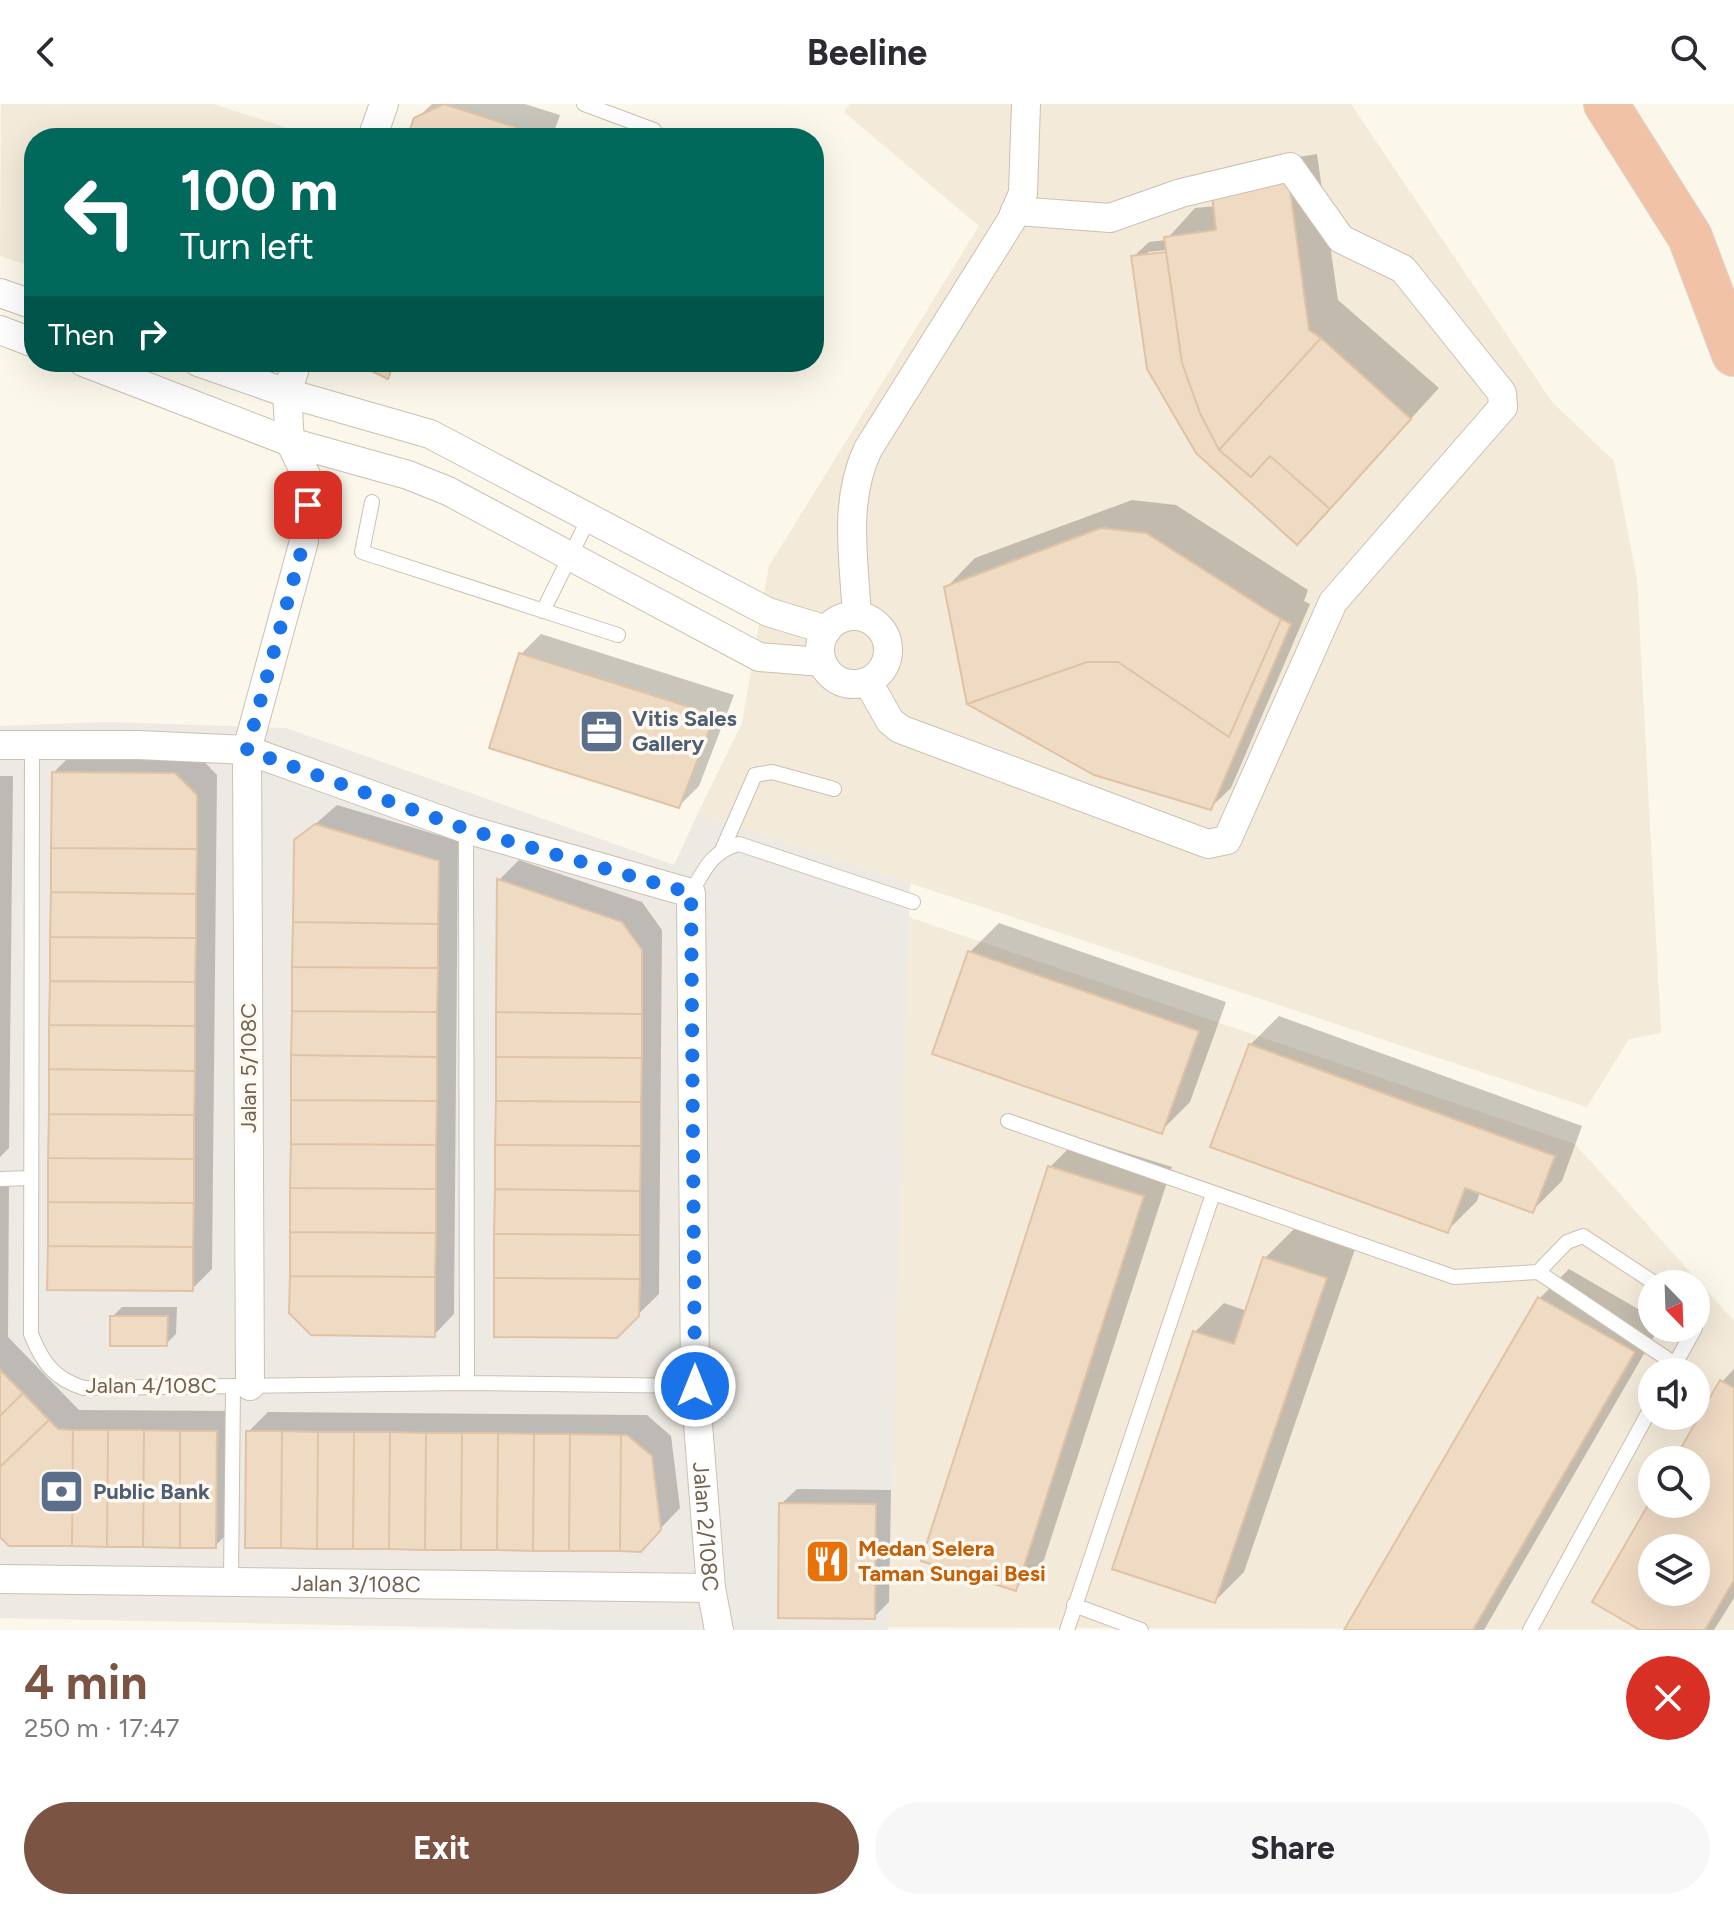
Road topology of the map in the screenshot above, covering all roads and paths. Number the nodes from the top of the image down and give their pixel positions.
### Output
1 (384, 104) edge
2 (584, 104) edge
3 (1026, 104) edge
4 (1606, 104) edge
5 (376, 128) edge
6 (649, 128) edge
7 (1015, 211) junction
8 (0, 293) edge
9 (24, 301) edge
10 (0, 330) edge
11 (24, 339) edge
12 (1734, 354) edge
13 (109, 372) edge
14 (227, 372) edge
15 (294, 372) edge
16 (287, 393) junction
17 (290, 442) junction
18 (372, 502) dead end
19 (589, 518) junction
20 (569, 556) junction
21 (543, 611) junction
22 (857, 616) junction
23 (827, 630) junction
24 (618, 635) dead end
25 (822, 662) junction
26 (868, 682) junction
27 (0, 745) edge
28 (32, 745) junction
29 (247, 750) junction
30 (834, 789) dead end
31 (466, 829) junction
32 (723, 848) junction
33 (691, 893) junction
34 (913, 902) dead end
35 (1008, 1121) dead end
36 (31, 1178) junction
37 (0, 1179) edge
38 (1213, 1194) junction
39 (1538, 1272) junction
40 (1638, 1272) edge
41 (1659, 1358) edge
42 (467, 1383) junction
43 (242, 1386) junction
44 (695, 1386) junction
45 (1639, 1430) edge
46 (0, 1579) edge
47 (231, 1580) junction
48 (711, 1588) junction
49 (1074, 1605) junction
50 (719, 1630) edge
51 (1067, 1630) edge
52 (1141, 1630) edge
53 (1530, 1630) edge

1 - 5 street
2 - 6 lane
3 - 7 street
4 - 12 highway
7 - 22 street
7 - 26 street
8 - 9 street
10 - 11 street
13 - 17 street
14 - 16 street
15 - 16 street
16 - 17 street
16 - 19 street
17 - 20 street
17 - 29 street, Jalan 5/108C
18 - 21 lane
19 - 20 lane
19 - 23 street
20 - 21 lane
20 - 25 street
21 - 24 lane
22 - 23 street
22 - 26 street
23 - 25 street
25 - 26 street
27 - 28 street
28 - 29 street
28 - 36 lane, Jalan 4/108C
29 - 31 street
29 - 43 street, Jalan 5/108C
30 - 32 lane
31 - 33 street
31 - 42 lane
32 - 33 lane
32 - 34 lane
33 - 44 street, Jalan 2/108C
35 - 38 lane
36 - 37 lane
36 - 43 lane, Jalan 4/108C
38 - 39 lane
38 - 49 lane
39 - 40 lane
39 - 41 lane
42 - 43 lane, Jalan 4/108C
42 - 44 lane, Jalan 4/108C
43 - 47 lane
44 - 48 street, Jalan 2/108C
45 - 53 lane
46 - 47 street, Jalan 3/108C
47 - 48 street, Jalan 3/108C
48 - 50 street, Jalan 2/108C
49 - 51 lane
49 - 52 lane

